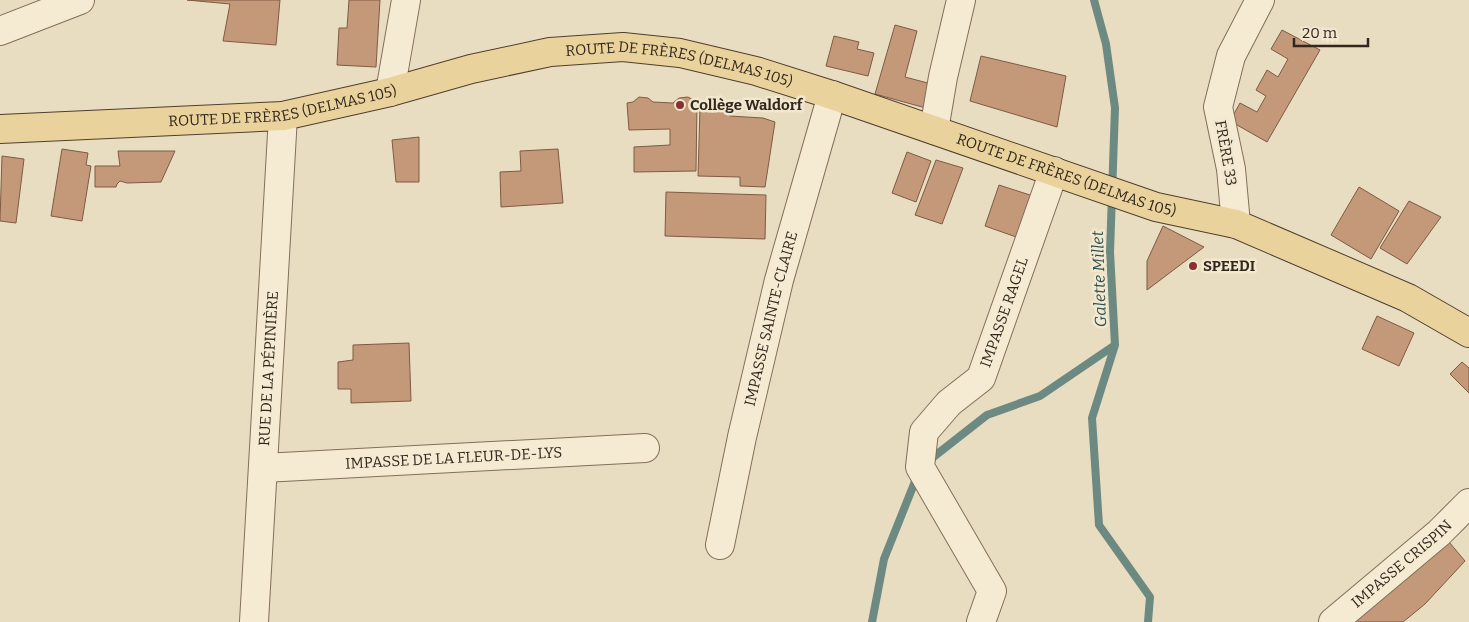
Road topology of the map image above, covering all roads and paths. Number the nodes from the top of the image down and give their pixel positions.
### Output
1 (80, 0) edge
2 (406, 0) edge
3 (961, 0) edge
4 (1260, 0) edge
5 (0, 31) edge
6 (390, 92) junction
7 (832, 95) junction
8 (283, 116) junction
9 (0, 129) edge
10 (934, 130) junction
11 (1064, 174) junction
12 (1236, 224) junction
13 (1469, 333) edge
14 (645, 448) dead end
15 (263, 468) junction
16 (1469, 503) edge
17 (720, 545) dead end
18 (254, 622) edge
19 (981, 622) edge
20 (1333, 622) edge

1 - 5 street
2 - 6 street
3 - 10 street
4 - 12 street, FRÈRE 33
6 - 7 main road, ROUTE DE FRÈRES (DELMAS 105)
6 - 8 main road, ROUTE DE FRÈRES (DELMAS 105)
7 - 10 main road, ROUTE DE FRÈRES (DELMAS 105)
7 - 17 street, IMPASSE SAINTE-CLAIRE
8 - 9 main road, ROUTE DE FRÈRES (DELMAS 105)
8 - 15 street, RUE DE LA PÉPINIÈRE
10 - 11 main road, ROUTE DE FRÈRES (DELMAS 105)
11 - 12 main road, ROUTE DE FRÈRES (DELMAS 105)
11 - 19 street, IMPASSE RAGEL
12 - 13 main road, ROUTE DE FRÈRES (DELMAS 105)
14 - 15 street, IMPASSE DE LA FLEUR-DE-LYS
15 - 18 street, RUE DE LA PÉPINIÈRE
16 - 20 street, IMPASSE CRISPIN

